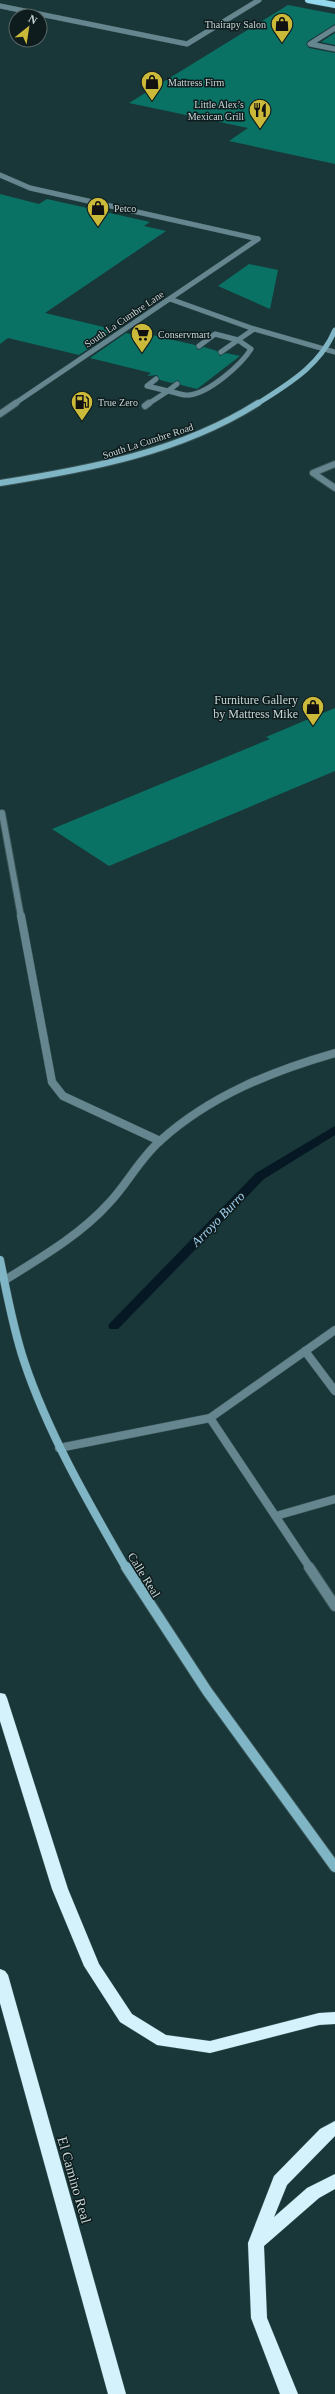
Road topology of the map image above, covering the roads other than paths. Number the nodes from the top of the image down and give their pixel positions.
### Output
1 (259, 0) edge
2 (308, 0) edge
3 (335, 5) edge
4 (0, 6) edge
5 (335, 28) edge
6 (335, 49) edge
7 (0, 175) edge
8 (170, 299) junction
9 (254, 329) junction
10 (335, 330) edge
11 (238, 340) junction
12 (199, 346) dead end
13 (327, 348) junction
14 (221, 352) dead end
15 (335, 352) edge
16 (156, 379) dead end
17 (177, 384) dead end
18 (168, 391) junction
19 (145, 406) dead end
20 (0, 414) edge
21 (335, 464) edge
22 (0, 483) edge
23 (335, 488) edge
24 (2, 813) dead end
25 (335, 1053) edge
26 (160, 1141) junction
27 (0, 1260) edge
28 (4, 1280) junction
29 (335, 1330) edge
30 (305, 1351) junction
31 (335, 1391) edge
32 (210, 1418) junction
33 (59, 1448) junction
34 (335, 1499) edge
35 (276, 1516) junction
36 (335, 1606) edge
37 (0, 1698) edge
38 (335, 1867) edge
39 (0, 1975) edge
40 (335, 2018) edge
41 (335, 2128) edge
42 (335, 2180) edge
43 (256, 2243) junction
44 (117, 2394) edge
45 (289, 2394) edge

1 - 4 lane
2 - 3 main road
5 - 6 lane
7 - 8 lane, South La Cumbre Lane
8 - 9 lane
8 - 20 lane, South La Cumbre Lane
9 - 11 lane
9 - 13 lane
10 - 13 street, South La Cumbre Road
11 - 12 lane
11 - 14 lane
11 - 18 lane
13 - 15 lane
13 - 22 street, South La Cumbre Road
16 - 18 lane
17 - 18 lane
18 - 19 lane
21 - 23 lane
24 - 26 lane
25 - 26 lane
26 - 28 lane
27 - 28 street, Calle Real
28 - 33 street, Calle Real
29 - 30 lane
30 - 31 lane
30 - 32 lane
32 - 33 lane
32 - 35 lane
33 - 38 street, Calle Real
34 - 35 lane
35 - 36 lane
37 - 40 highway
39 - 44 highway, El Camino Real
41 - 43 highway
42 - 43 highway
43 - 45 highway

